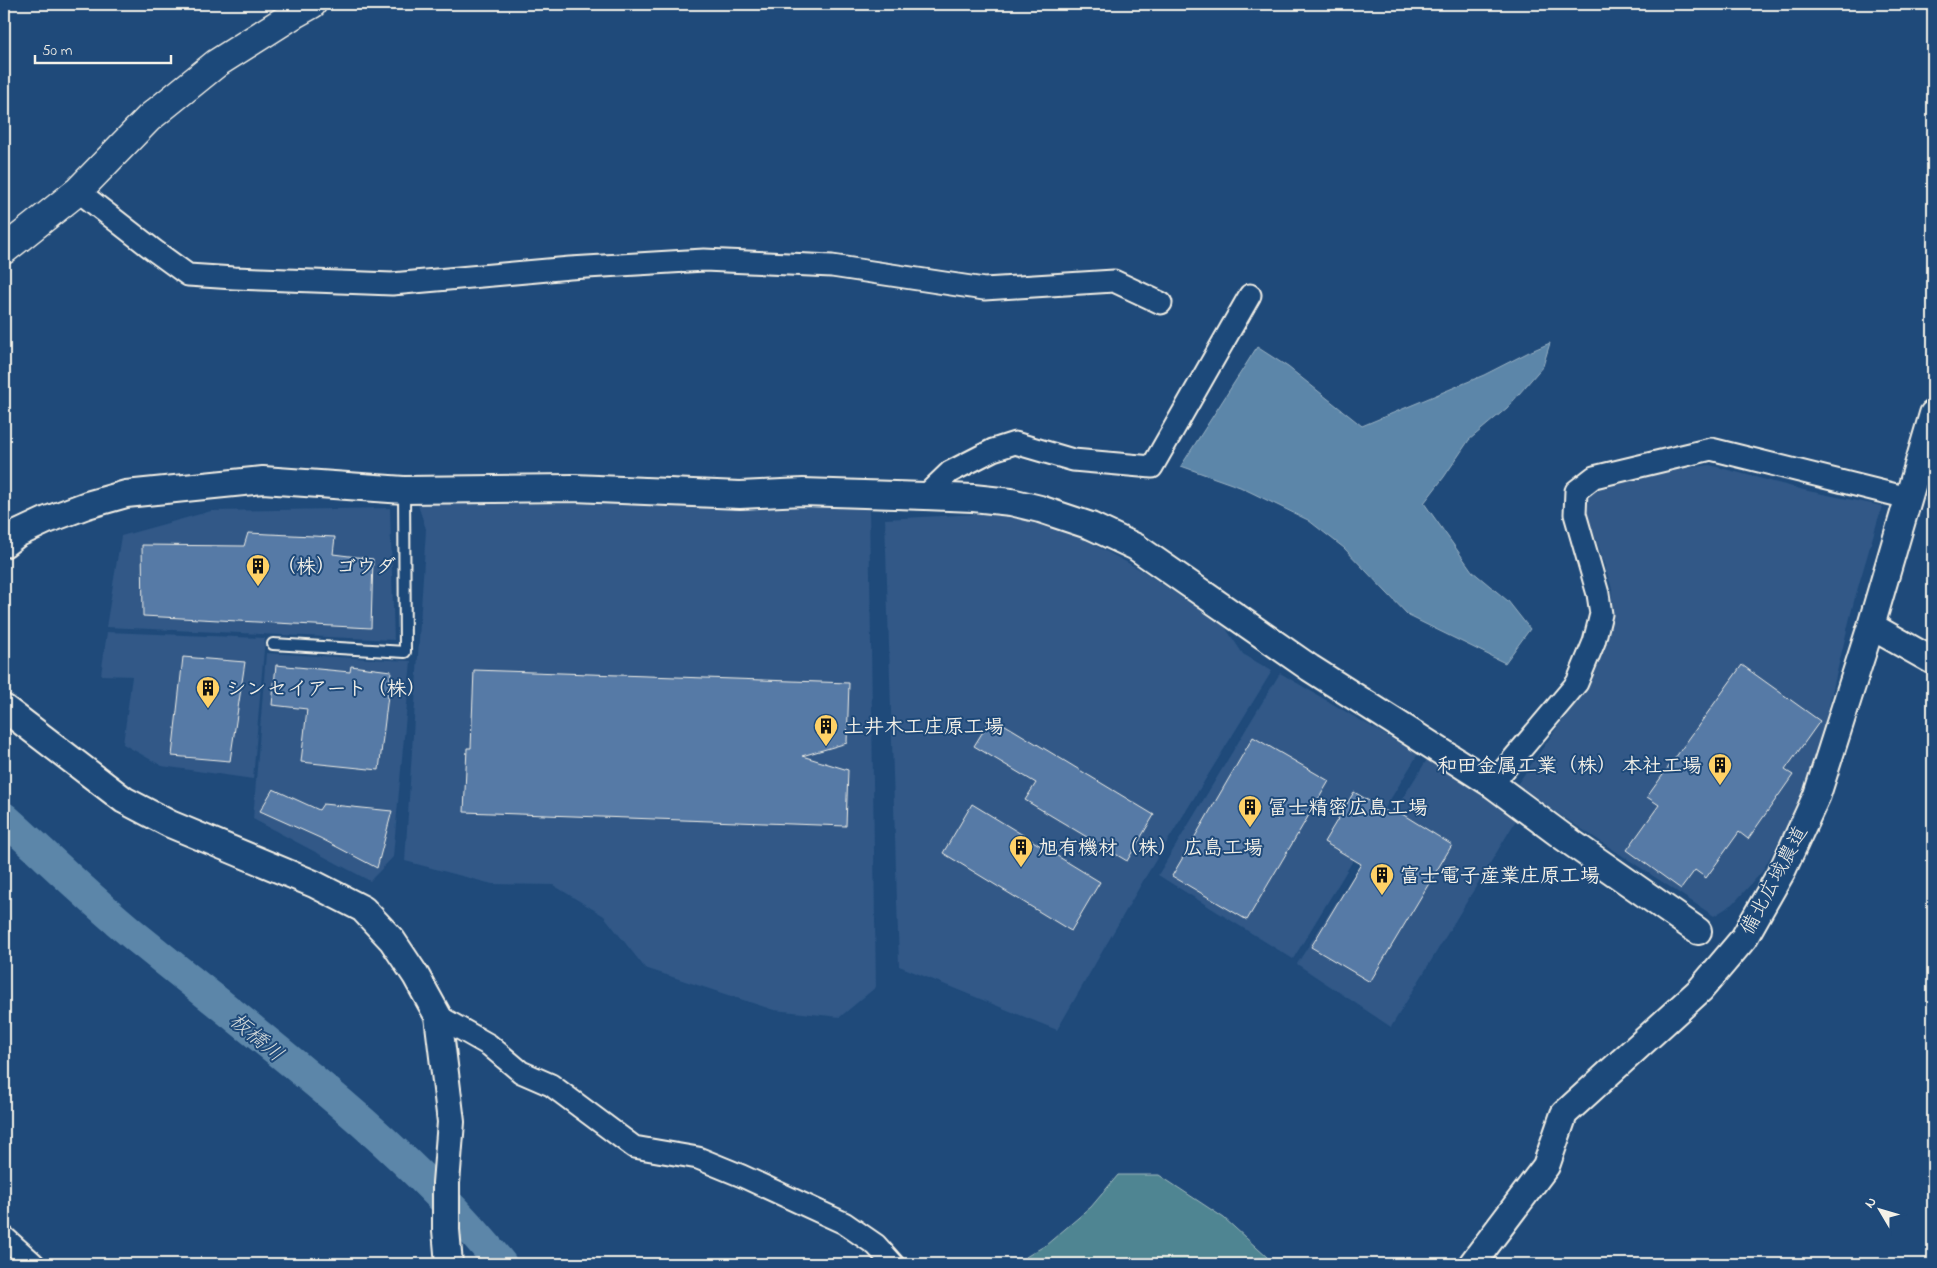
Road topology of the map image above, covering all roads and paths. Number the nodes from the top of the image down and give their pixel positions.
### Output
1 (312, 4) edge
2 (78, 191) junction
3 (4, 250) edge
4 (1250, 295) dead end
5 (1161, 303) dead end
6 (1933, 414) edge
7 (404, 490) junction
8 (925, 496) junction
9 (1908, 498) junction
10 (4, 544) edge
11 (1871, 626) junction
12 (272, 644) dead end
13 (1933, 660) edge
14 (4, 708) edge
15 (1492, 784) junction
16 (1698, 931) dead end
17 (438, 1016) junction
18 (4, 1237) edge
19 (34, 1264) edge
20 (449, 1264) edge
21 (893, 1264) edge
22 (1472, 1264) edge

1 - 2 highway
2 - 3 highway
2 - 5 street
4 - 8 street
6 - 9 street, 備北広域農道
7 - 8 street
7 - 10 street
7 - 12 lane
8 - 15 street
9 - 11 street, 備北広域農道
9 - 15 street
11 - 13 street
11 - 22 street, 備北広域農道
14 - 17 street
15 - 16 street
17 - 20 street
17 - 21 street
18 - 19 street

